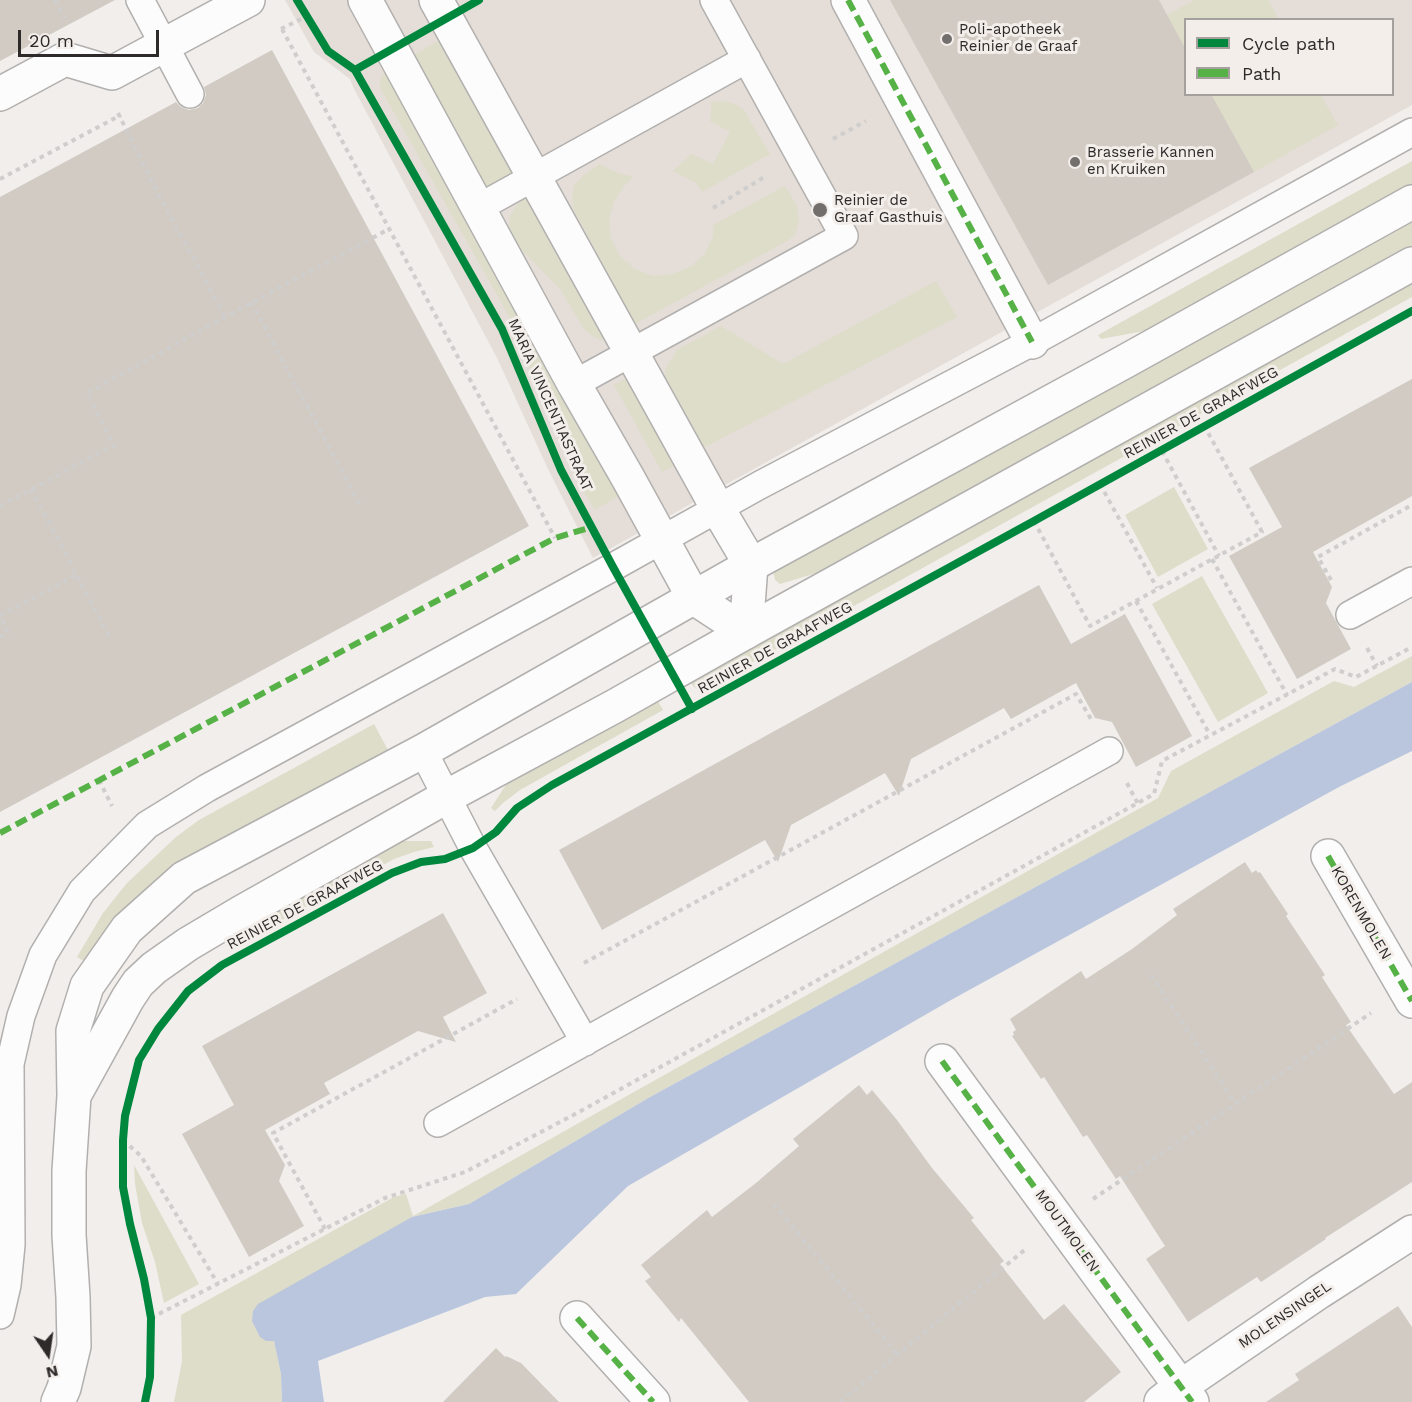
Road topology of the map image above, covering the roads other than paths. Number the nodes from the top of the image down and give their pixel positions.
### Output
1 (140, 0) edge
2 (248, 0) edge
3 (365, 0) edge
4 (436, 0) edge
5 (714, 0) edge
6 (848, 0) edge
7 (164, 45) junction
8 (747, 60) junction
9 (0, 94) edge
10 (190, 94) dead end
11 (1412, 132) edge
12 (534, 177) junction
13 (1412, 202) edge
14 (478, 208) junction
15 (1412, 264) edge
16 (1032, 342) junction
17 (632, 353) junction
18 (574, 384) junction
19 (718, 509) junction
20 (662, 539) junction
21 (751, 565) junction
22 (1412, 581) edge
23 (694, 598) junction
24 (1350, 615) dead end
25 (746, 632) junction
26 (423, 751) junction
27 (1109, 751) road end
28 (446, 797) junction
29 (1328, 856) dead end
30 (1409, 995) edge
31 (585, 1042) junction
32 (942, 1061) dead end
33 (75, 1096) junction
34 (438, 1123) dead end
35 (1412, 1232) edge
36 (0, 1315) edge
37 (577, 1318) dead end
38 (1178, 1397) edge
39 (58, 1402) edge
40 (653, 1402) edge

1 - 7 lane
2 - 7 main road
3 - 14 main road, MARIA VINCENTIASTRAAT
4 - 12 main road
5 - 8 lane
6 - 16 main road
7 - 9 main road
7 - 10 lane
8 - 12 lane
8 - 17 lane
11 - 16 lane
12 - 14 lane
12 - 17 main road
13 - 21 main road, REINIER DE GRAAFWEG
14 - 18 main road, MARIA VINCENTIASTRAAT
15 - 25 main road, REINIER DE GRAAFWEG
16 - 19 lane
17 - 18 lane
17 - 19 main road
18 - 20 main road, MARIA VINCENTIASTRAAT
19 - 20 lane
19 - 21 main road
20 - 23 main road, MARIA VINCENTIASTRAAT
20 - 36 lane
21 - 23 main road, REINIER DE GRAAFWEG
21 - 25 main road
22 - 24 lane
23 - 25 main road, MARIA VINCENTIASTRAAT
23 - 26 main road, REINIER DE GRAAFWEG
25 - 28 main road, REINIER DE GRAAFWEG
26 - 28 lane
26 - 33 main road, REINIER DE GRAAFWEG
27 - 31 lane
28 - 31 lane
28 - 33 main road, REINIER DE GRAAFWEG
29 - 30 main road, KORENMOLEN
31 - 34 lane
32 - 38 main road, MOUTMOLEN
33 - 39 main road, REINIER DE GRAAFWEG
35 - 38 main road, MOLENSINGEL
37 - 40 main road

